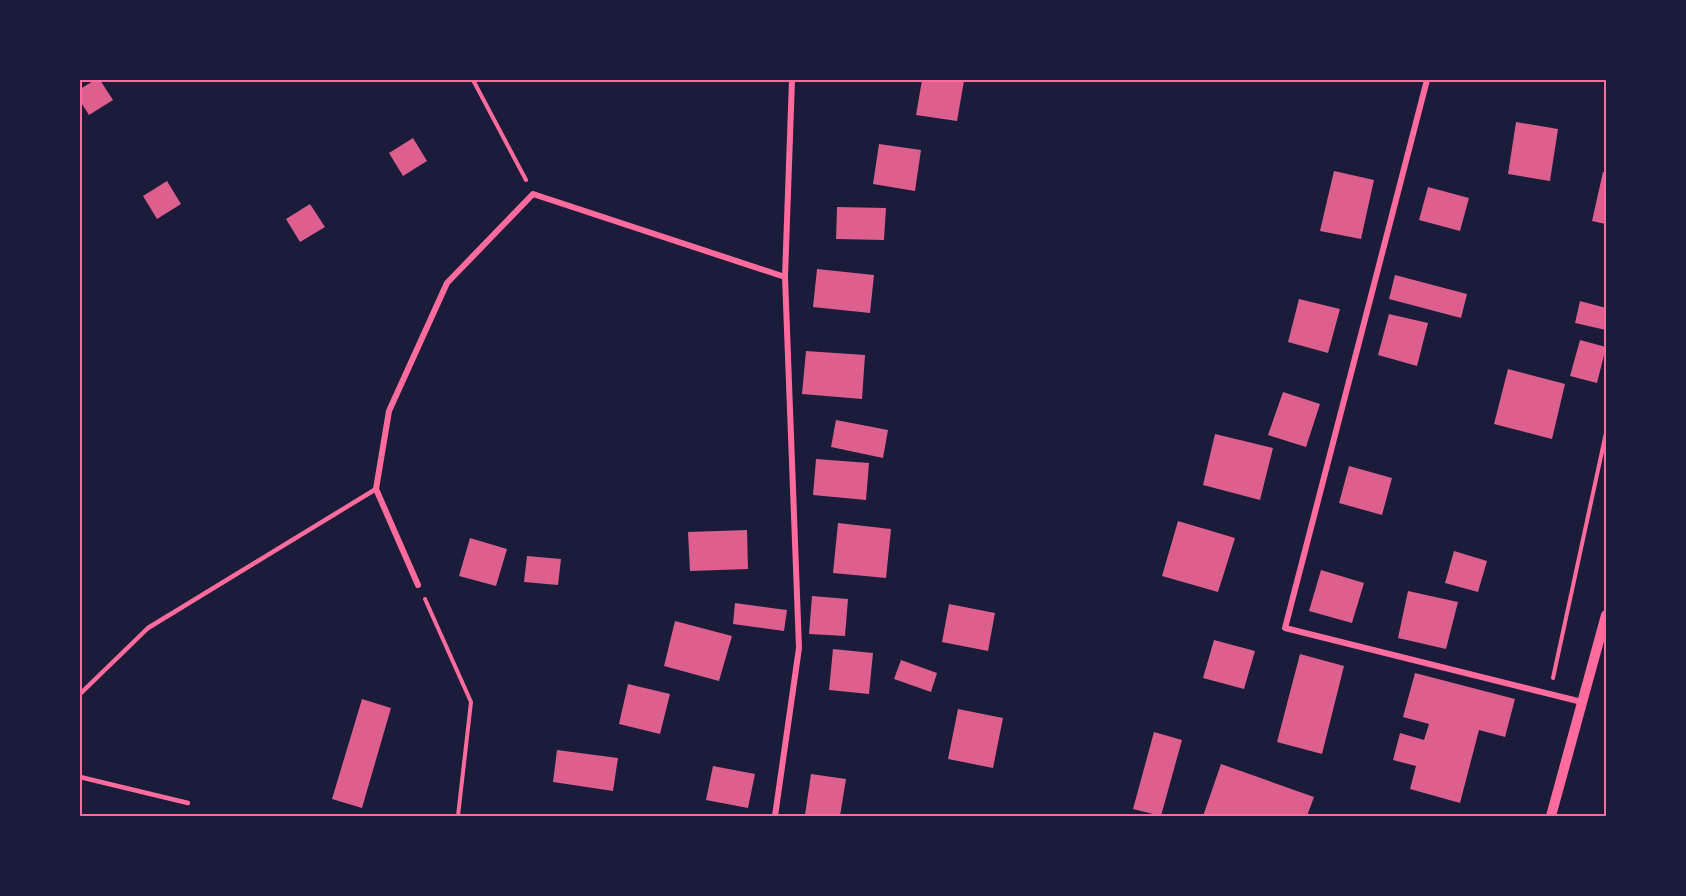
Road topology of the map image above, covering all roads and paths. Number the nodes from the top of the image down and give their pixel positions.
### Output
1 (472, 80) edge
2 (792, 80) edge
3 (1427, 80) edge
4 (533, 194) junction
5 (785, 277) junction
6 (1606, 433) edge
7 (376, 489) junction
8 (418, 585) joint
9 (1606, 615) edge
10 (1550, 693) junction
11 (80, 694) edge
12 (1582, 702) junction
13 (80, 777) edge
14 (189, 803) dead end
15 (458, 816) edge
16 (775, 816) edge
17 (1551, 816) edge

1 - 4 path
2 - 5 street
3 - 10 street
4 - 5 street
4 - 7 street
5 - 16 street
6 - 10 path
7 - 8 street
7 - 11 lane
8 - 15 path
9 - 12 street
10 - 12 street
12 - 17 street
13 - 14 lane

